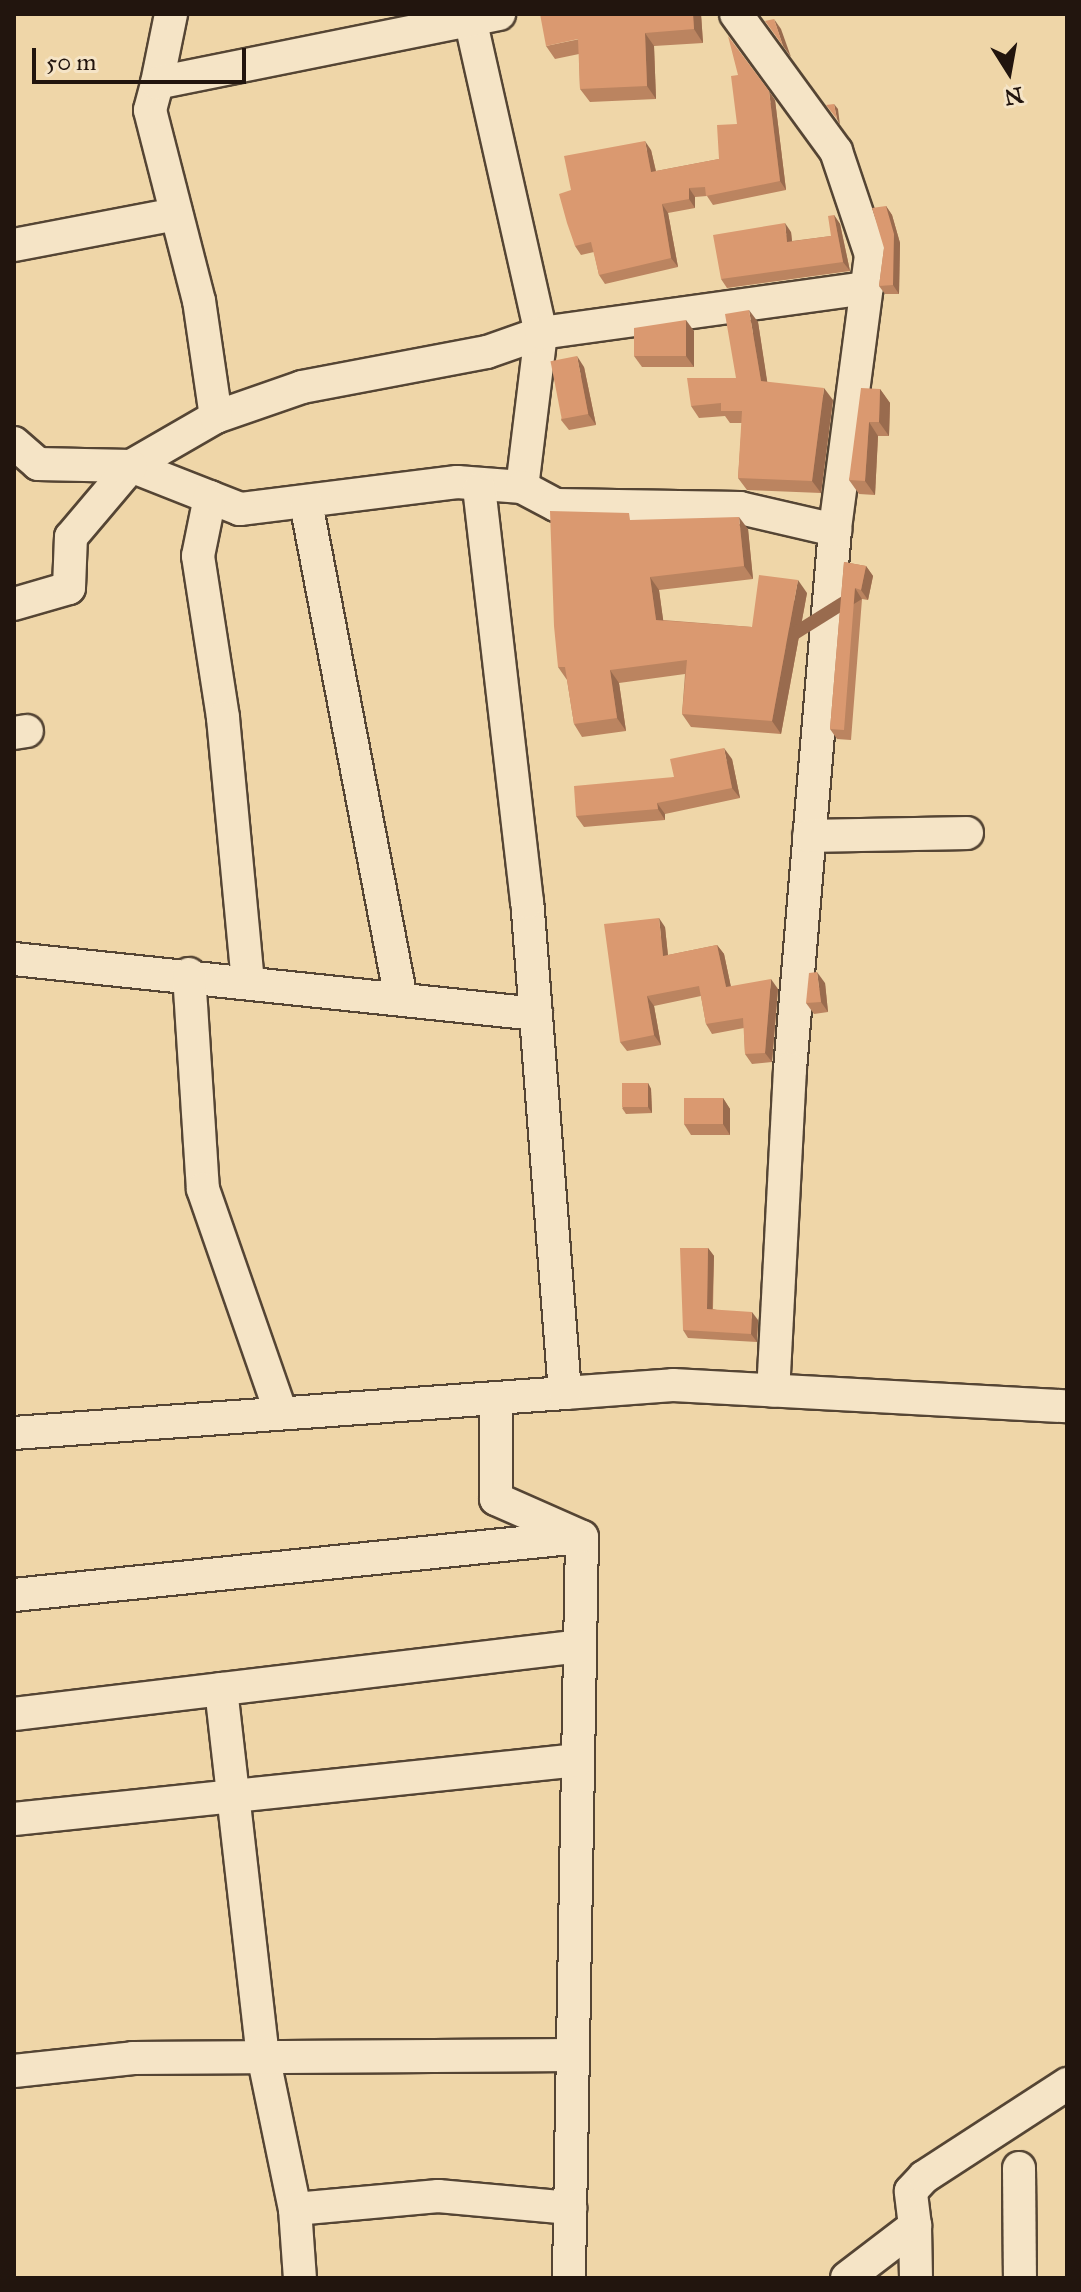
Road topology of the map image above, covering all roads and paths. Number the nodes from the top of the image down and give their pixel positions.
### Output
1 (171, 14) edge
2 (736, 14) edge
3 (480, 17) edge
4 (157, 83) junction
5 (176, 214) junction
6 (14, 245) edge
7 (867, 288) junction
8 (541, 333) junction
9 (216, 417) junction
10 (14, 443) edge
11 (131, 466) junction
12 (522, 487) junction
13 (479, 489) junction
14 (210, 497) junction
15 (306, 503) junction
16 (835, 530) junction
17 (14, 604) edge
18 (967, 833) dead end
19 (809, 836) junction
20 (14, 959) edge
21 (189, 974) junction
22 (248, 981) junction
23 (401, 999) junction
24 (536, 1014) junction
25 (773, 1391) junction
26 (565, 1393) junction
27 (496, 1398) junction
28 (1067, 1406) edge
29 (281, 1413) junction
30 (14, 1433) edge
31 (582, 1537) junction
32 (14, 1595) edge
33 (580, 1646) junction
34 (221, 1689) junction
35 (14, 1714) edge
36 (578, 1760) junction
37 (235, 1796) junction
38 (14, 1819) edge
39 (263, 2055) junction
40 (572, 2055) junction
41 (14, 2071) edge
42 (1067, 2084) edge
43 (1019, 2168) dead end
44 (570, 2208) junction
45 (295, 2209) junction
46 (915, 2226) junction
47 (300, 2278) edge
48 (569, 2278) edge
49 (847, 2278) edge
50 (916, 2278) edge
51 (1020, 2278) edge

1 - 4 street
2 - 7 street
3 - 4 street
3 - 8 street
4 - 5 street
5 - 6 street
5 - 9 street
7 - 8 street
7 - 16 street
8 - 9 street
8 - 12 street
9 - 11 street
10 - 11 street
11 - 14 street
11 - 17 street
12 - 13 street
12 - 16 street
13 - 15 street
13 - 24 street
14 - 15 street
14 - 22 street
15 - 23 street
16 - 19 street
18 - 19 street
19 - 25 street
20 - 21 street
21 - 22 street
21 - 29 street
22 - 23 street
23 - 24 street
24 - 26 street
25 - 26 street
25 - 28 street
26 - 27 street
27 - 29 street
27 - 31 street
29 - 30 street
31 - 32 street
31 - 33 street
33 - 34 street
33 - 36 street
34 - 35 street
34 - 37 street
36 - 37 street
36 - 40 street
37 - 38 street
37 - 39 street
39 - 40 street
39 - 41 street
39 - 45 street
40 - 44 street
42 - 46 street
43 - 51 street
44 - 45 street
44 - 48 street
45 - 47 street
46 - 49 street
46 - 50 street

